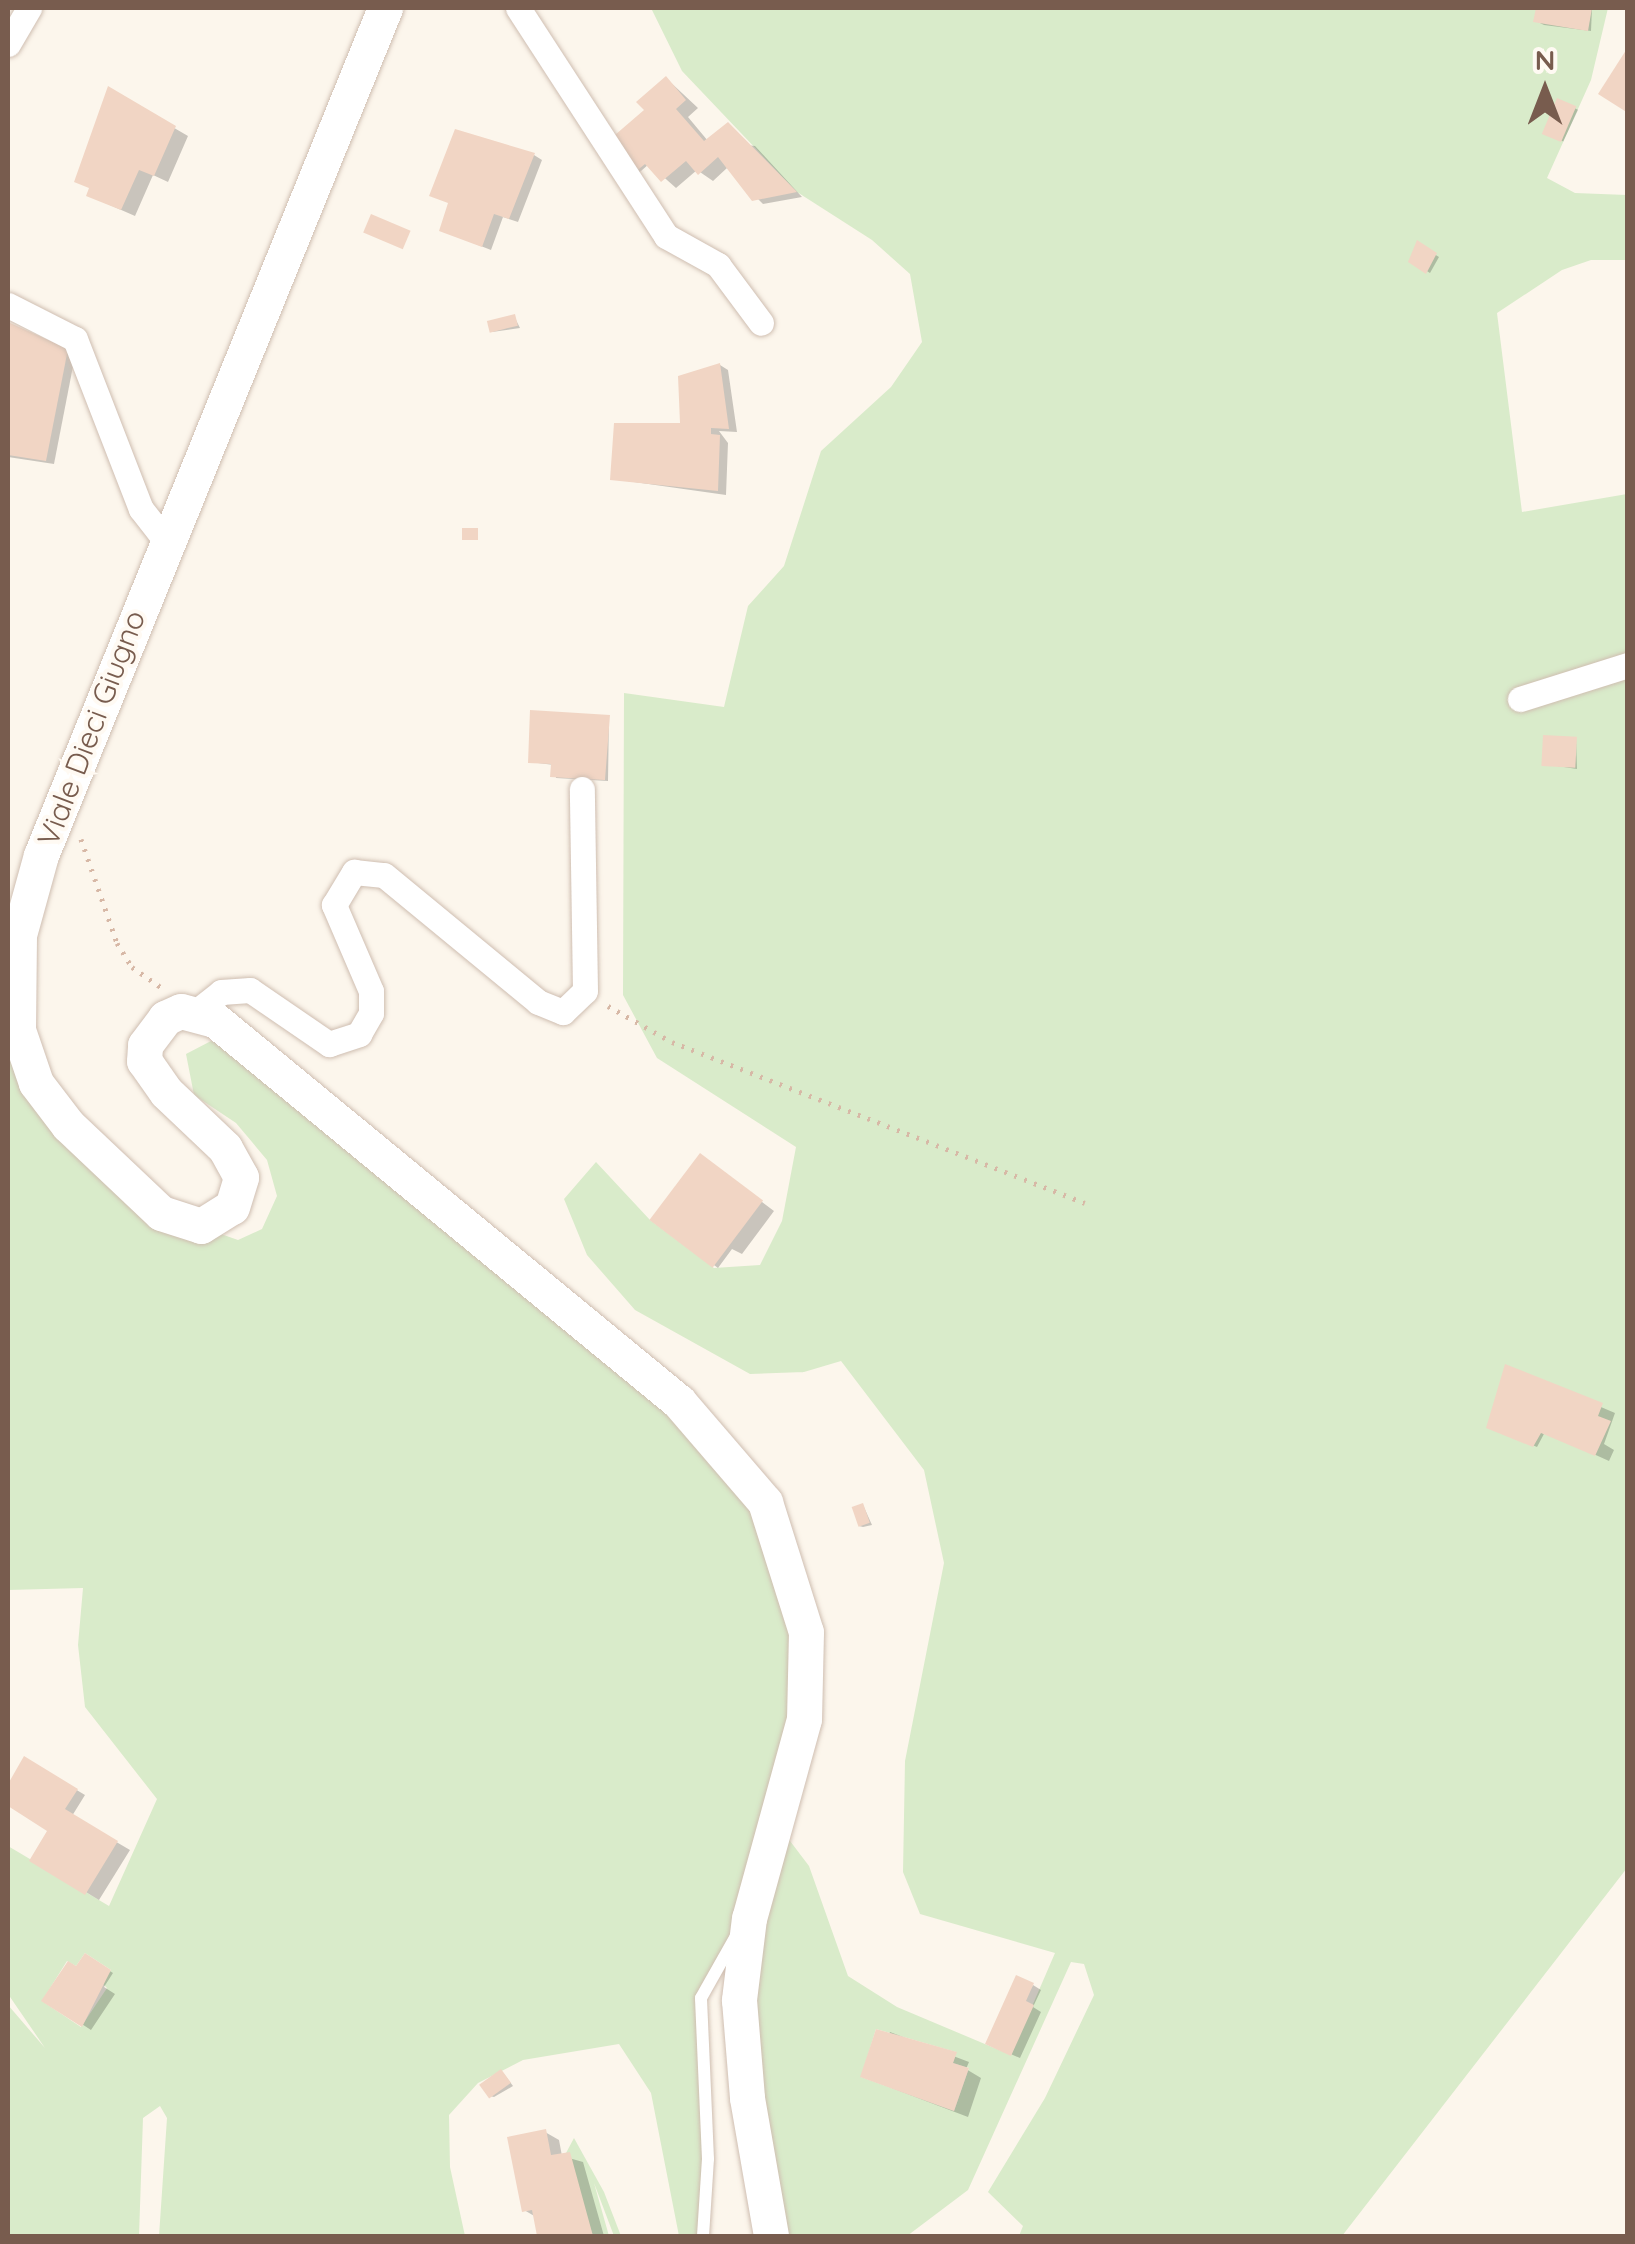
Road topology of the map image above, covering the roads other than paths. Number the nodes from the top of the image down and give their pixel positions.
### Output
1 (29, 8) edge
2 (385, 8) edge
3 (518, 8) edge
4 (8, 44) edge
5 (8, 305) edge
6 (761, 324) dead end
7 (164, 540) junction
8 (1628, 665) edge
9 (1520, 698) dead end
10 (582, 789) dead end
11 (197, 1011) junction
12 (749, 1918) junction
13 (702, 2236) edge
14 (772, 2236) edge

1 - 4 street
2 - 7 main road, Viale Dieci Giugno
3 - 6 street
5 - 7 street
7 - 11 main road, Viale Dieci Giugno
8 - 9 street
10 - 11 street, Viale Dieci Giugno
11 - 12 main road
12 - 13 lane
12 - 14 main road

